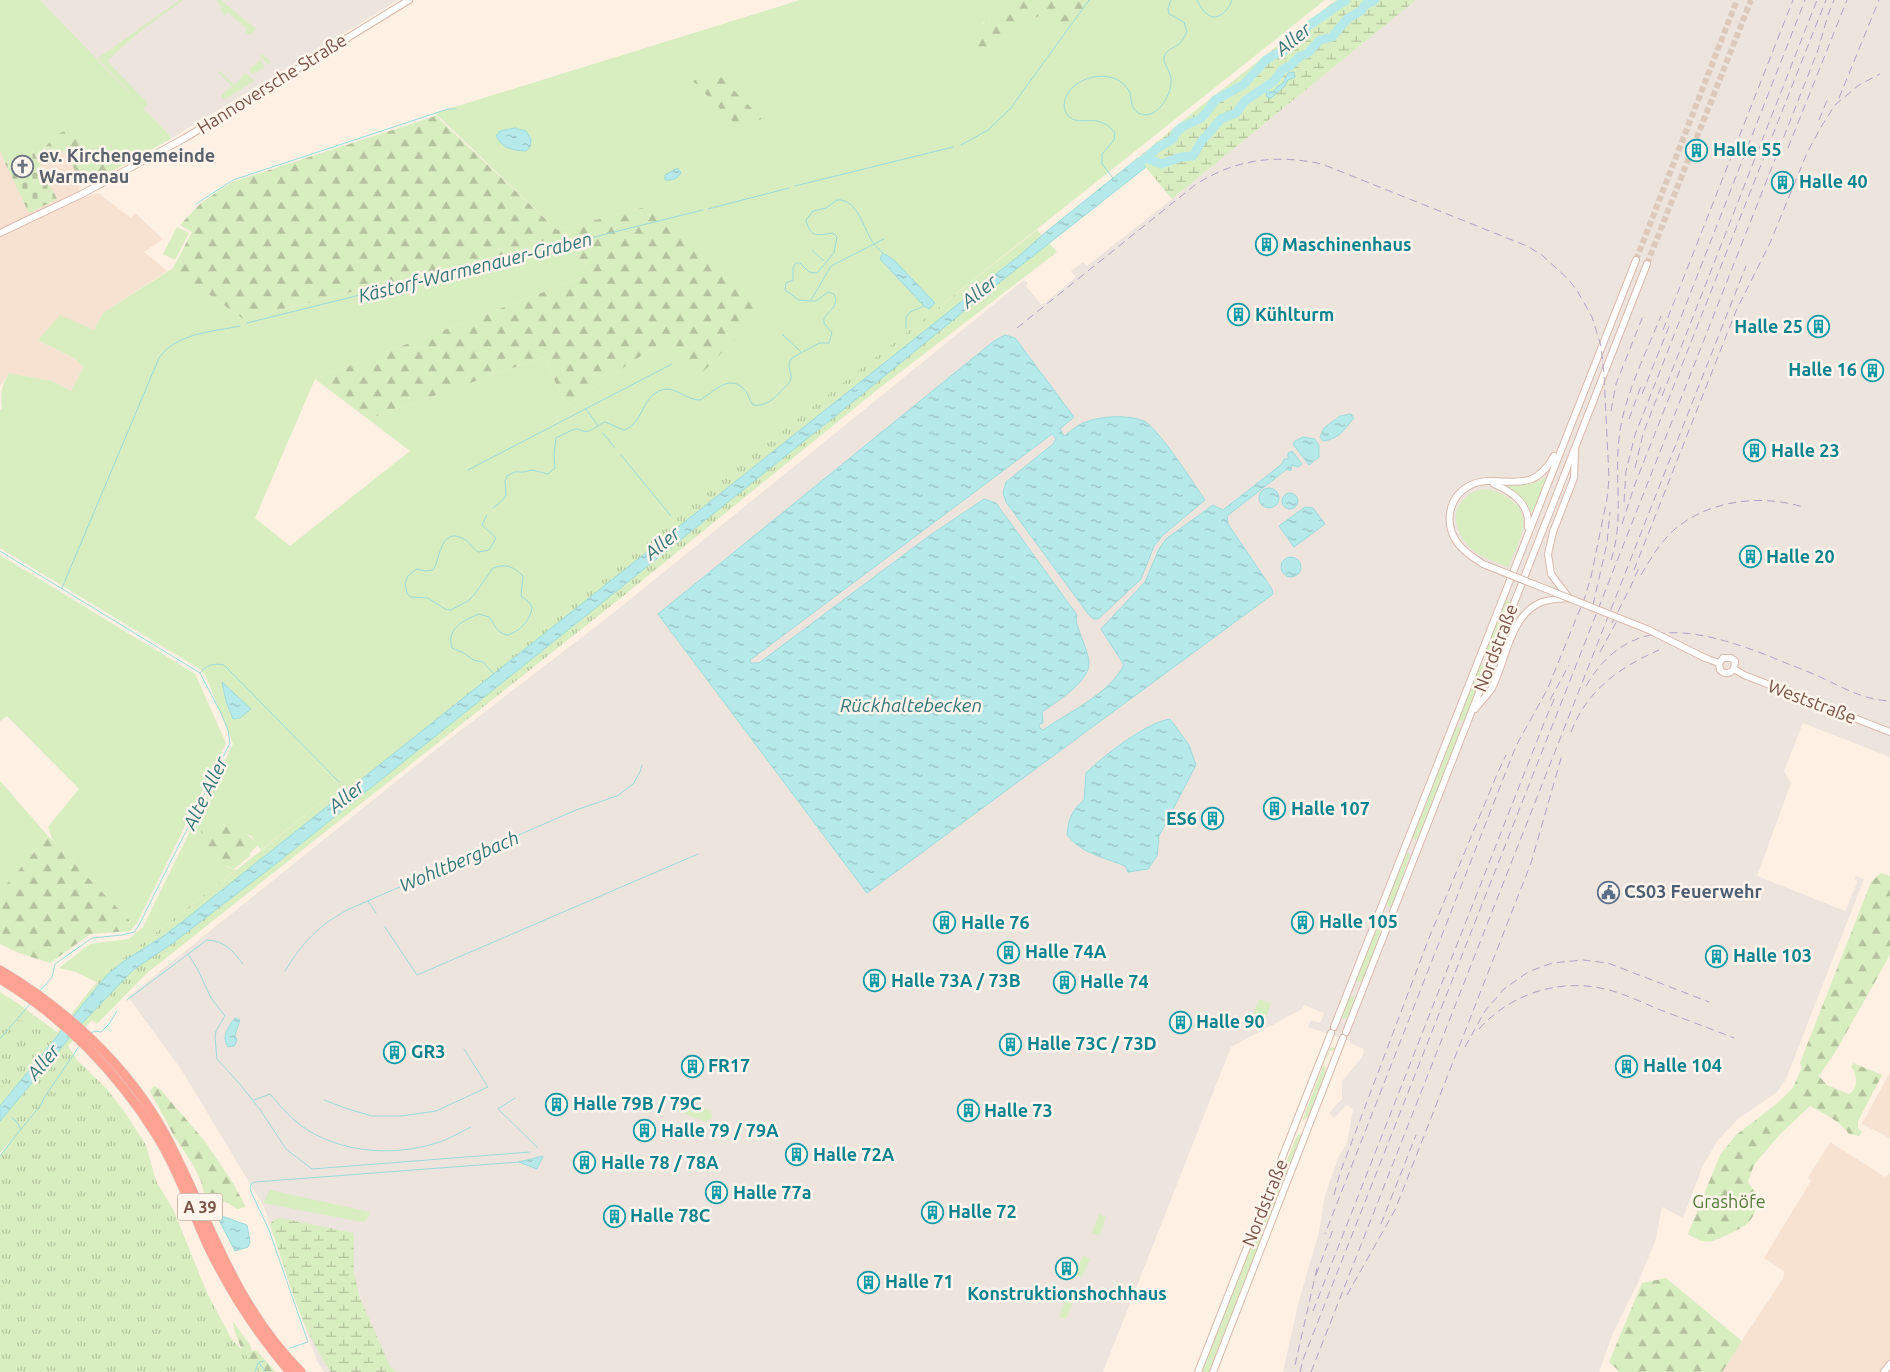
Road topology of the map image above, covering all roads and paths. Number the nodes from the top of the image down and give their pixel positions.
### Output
1 (409, 0) edge
2 (0, 233) edge
3 (1567, 433) junction
4 (1575, 449) junction
5 (1490, 482) junction
6 (1528, 534) junction
7 (1569, 598) junction
8 (1719, 663) junction
9 (1734, 669) junction
10 (1471, 714) junction
11 (1890, 732) edge
12 (0, 970) edge
13 (0, 980) edge
14 (1334, 1027) junction
15 (1346, 1032) junction
16 (92, 1047) junction
17 (1890, 1364) edge
18 (290, 1372) edge
19 (301, 1372) edge
20 (1198, 1372) edge
21 (1213, 1372) edge
22 (1884, 1372) edge

1 - 2 street, Hannoversche Straße
3 - 4 street, Nordstraße
3 - 5 street
3 - 6 street, Nordstraße
4 - 7 street
4 - 10 street, Nordstraße
5 - 6 street
5 - 7 street, bridge
6 - 14 street, Nordstraße
7 - 8 street, bridge
7 - 10 street
8 - 9 street, Weststraße
8 - 9 street, Weststraße
9 - 11 street, Weststraße
10 - 15 street, Nordstraße
12 - 16 highway, A 39
13 - 16 highway, A 39
14 - 15 street
14 - 20 street, Nordstraße
15 - 21 street, Nordstraße
16 - 18 highway, A 39
16 - 19 highway, A 39
17 - 22 street

